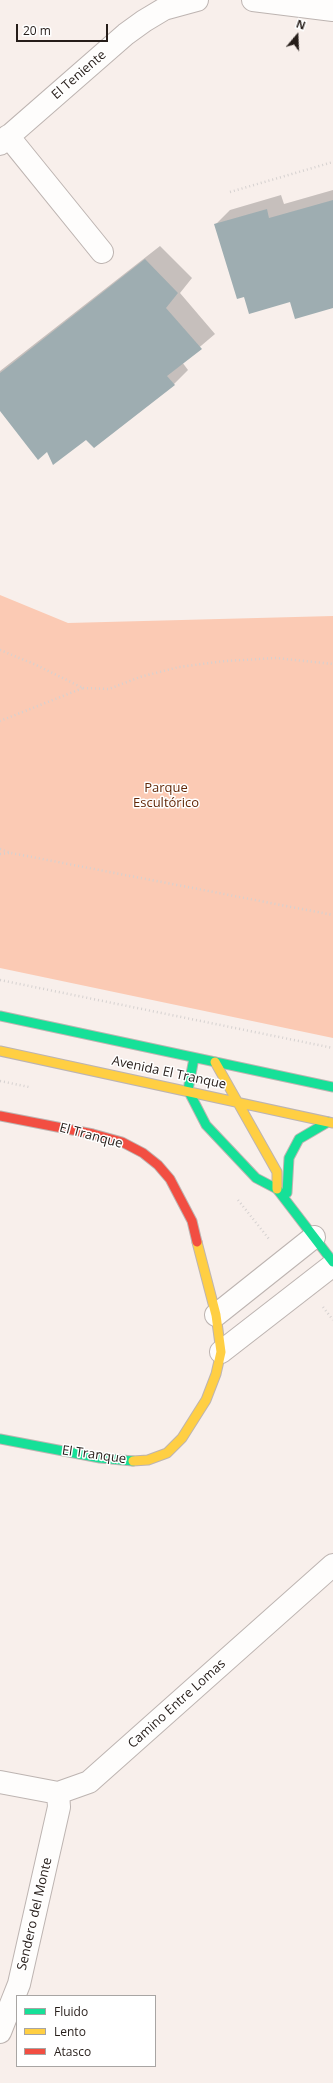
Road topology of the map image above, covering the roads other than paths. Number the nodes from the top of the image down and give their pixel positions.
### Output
1 (197, 0) edge
2 (253, 0) edge
3 (333, 10) edge
4 (4, 140) edge
5 (102, 252) dead end
6 (0, 1016) edge
7 (0, 1051) edge
8 (194, 1058) junction
9 (215, 1062) junction
10 (333, 1087) edge
11 (188, 1090) junction
12 (236, 1101) junction
13 (0, 1116) edge
14 (330, 1123) edge
15 (277, 1189) junction
16 (287, 1202) junction
17 (314, 1237) junction
18 (333, 1262) edge
19 (333, 1265) edge
20 (216, 1315) junction
21 (221, 1352) junction
22 (0, 1439) edge
23 (333, 1565) edge
24 (0, 1782) edge
25 (58, 1793) junction
26 (0, 2032) edge

1 - 4 street, El Teniente
2 - 3 street
4 - 5 street, El Teniente
6 - 8 main road, Avenida El Tranque
7 - 11 main road, Avenida El Tranque
8 - 9 main road, Avenida El Tranque
8 - 11 main road
9 - 10 main road, Avenida El Tranque
9 - 12 main road
11 - 12 main road, Avenida El Tranque
11 - 15 main road
12 - 14 main road, Avenida El Tranque
12 - 15 main road
13 - 20 main road, El Tranque
14 - 16 main road
15 - 16 main road
16 - 17 main road
17 - 18 main road
17 - 20 street
19 - 21 street
20 - 21 main road, El Tranque
21 - 22 main road, El Tranque
23 - 25 street, Camino Entre Lomas
24 - 25 street
25 - 26 street, Sendero del Monte

